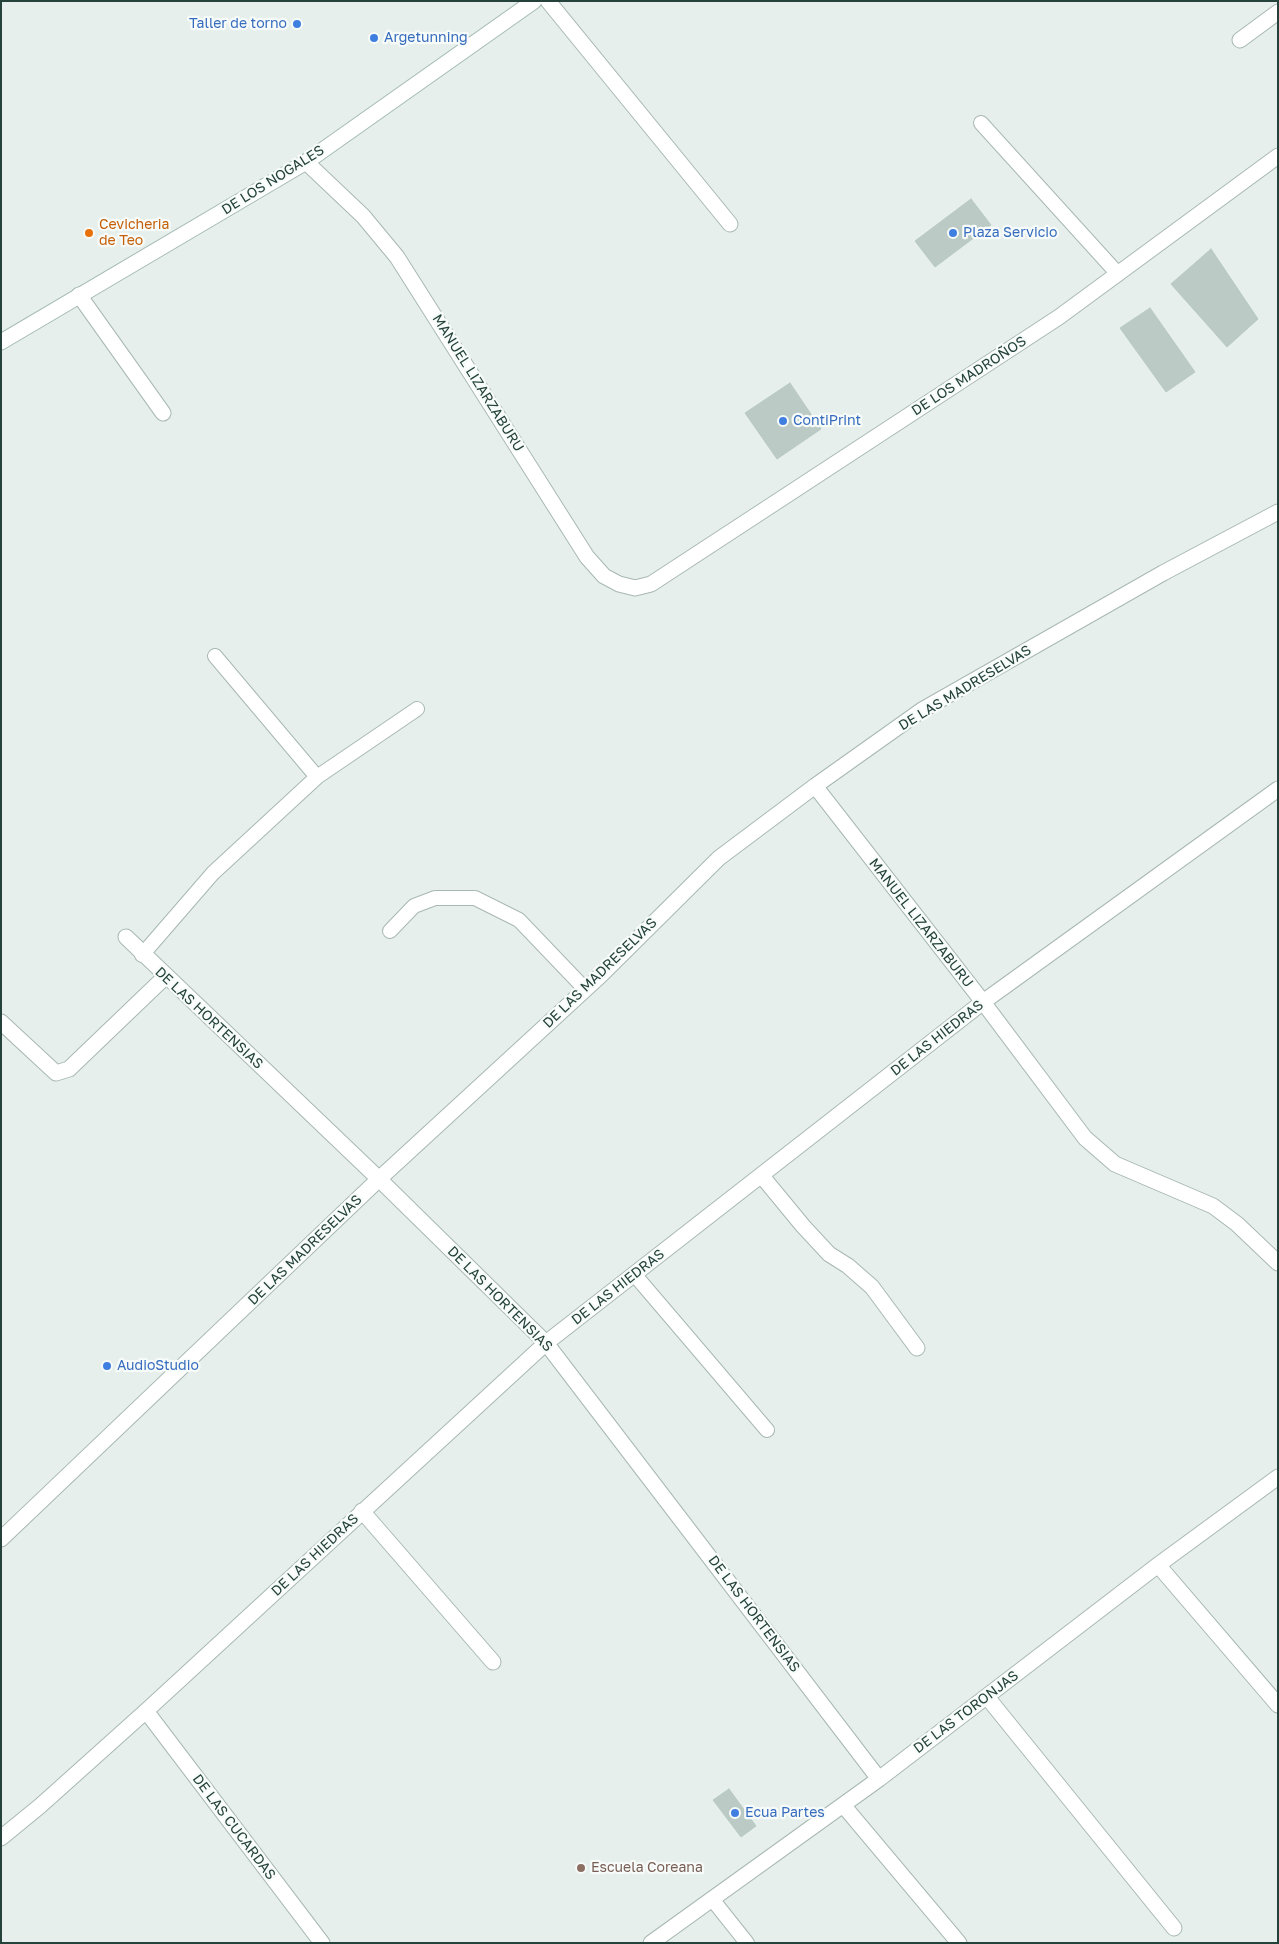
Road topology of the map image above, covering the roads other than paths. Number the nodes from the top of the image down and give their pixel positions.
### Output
1 (534, 1) edge
2 (548, 1) edge
3 (1278, 12) edge
4 (1240, 40) dead end
5 (981, 123) dead end
6 (1278, 156) edge
7 (306, 162) junction
8 (730, 224) dead end
9 (1118, 274) junction
10 (79, 295) junction
11 (1, 342) edge
12 (163, 413) dead end
13 (1278, 512) edge
14 (651, 584) joint
15 (216, 656) dead end
16 (417, 709) dead end
17 (317, 777) junction
18 (814, 786) junction
19 (1278, 788) edge
20 (390, 931) dead end
21 (126, 937) dead end
22 (142, 955) junction
23 (166, 976) junction
24 (585, 989) junction
25 (983, 1002) junction
26 (1, 1022) edge
27 (761, 1175) junction
28 (380, 1179) junction
29 (1278, 1263) edge
30 (634, 1274) junction
31 (546, 1343) junction
32 (917, 1348) dead end
33 (767, 1430) dead end
34 (1278, 1477) edge
35 (362, 1511) junction
36 (1, 1539) edge
37 (1158, 1565) junction
38 (493, 1662) dead end
39 (987, 1697) junction
40 (1278, 1705) edge
41 (146, 1711) junction
42 (879, 1779) junction
43 (843, 1805) junction
44 (1, 1838) edge
45 (712, 1899) junction
46 (1174, 1928) dead end
47 (322, 1943) edge
48 (651, 1943) edge
49 (747, 1943) edge
50 (959, 1943) edge

1 - 7 street, DE LOS NOGALES
2 - 8 street
3 - 4 street
5 - 9 lane
6 - 9 street, DE LOS MADROÑOS
7 - 10 street, DE LOS NOGALES
7 - 14 street, MANUEL LIZARZABURU
9 - 14 street, DE LOS MADROÑOS
10 - 11 street, DE LOS NOGALES
10 - 12 street
13 - 18 street, DE LAS MADRESELVAS
15 - 17 lane
16 - 17 lane
17 - 22 lane
18 - 24 street, DE LAS MADRESELVAS
18 - 25 street, MANUEL LIZARZABURU
19 - 25 street, DE LAS HIEDRAS
20 - 24 lane
21 - 22 street, DE LAS HORTENSIAS
22 - 23 street, DE LAS HORTENSIAS
23 - 26 street
23 - 28 street, DE LAS HORTENSIAS
24 - 28 street, DE LAS MADRESELVAS
25 - 27 street, DE LAS HIEDRAS
25 - 29 street, MANUEL LIZARZABURU
27 - 30 street, DE LAS HIEDRAS
27 - 32 street
28 - 31 street, DE LAS HORTENSIAS
28 - 36 street, DE LAS MADRESELVAS
30 - 31 street, DE LAS HIEDRAS
30 - 33 lane
31 - 35 street, DE LAS HIEDRAS
31 - 42 street, DE LAS HORTENSIAS
34 - 37 street, DE LAS TORONJAS
35 - 38 street
35 - 41 street, DE LAS HIEDRAS
37 - 39 street, DE LAS TORONJAS
37 - 40 street
39 - 42 street, DE LAS TORONJAS
39 - 46 street
41 - 44 street, DE LAS HIEDRAS
41 - 47 street, DE LAS CUCARDAS
42 - 43 street, DE LAS TORONJAS
43 - 45 street, DE LAS TORONJAS
43 - 50 street
45 - 48 street, DE LAS TORONJAS
45 - 49 lane

